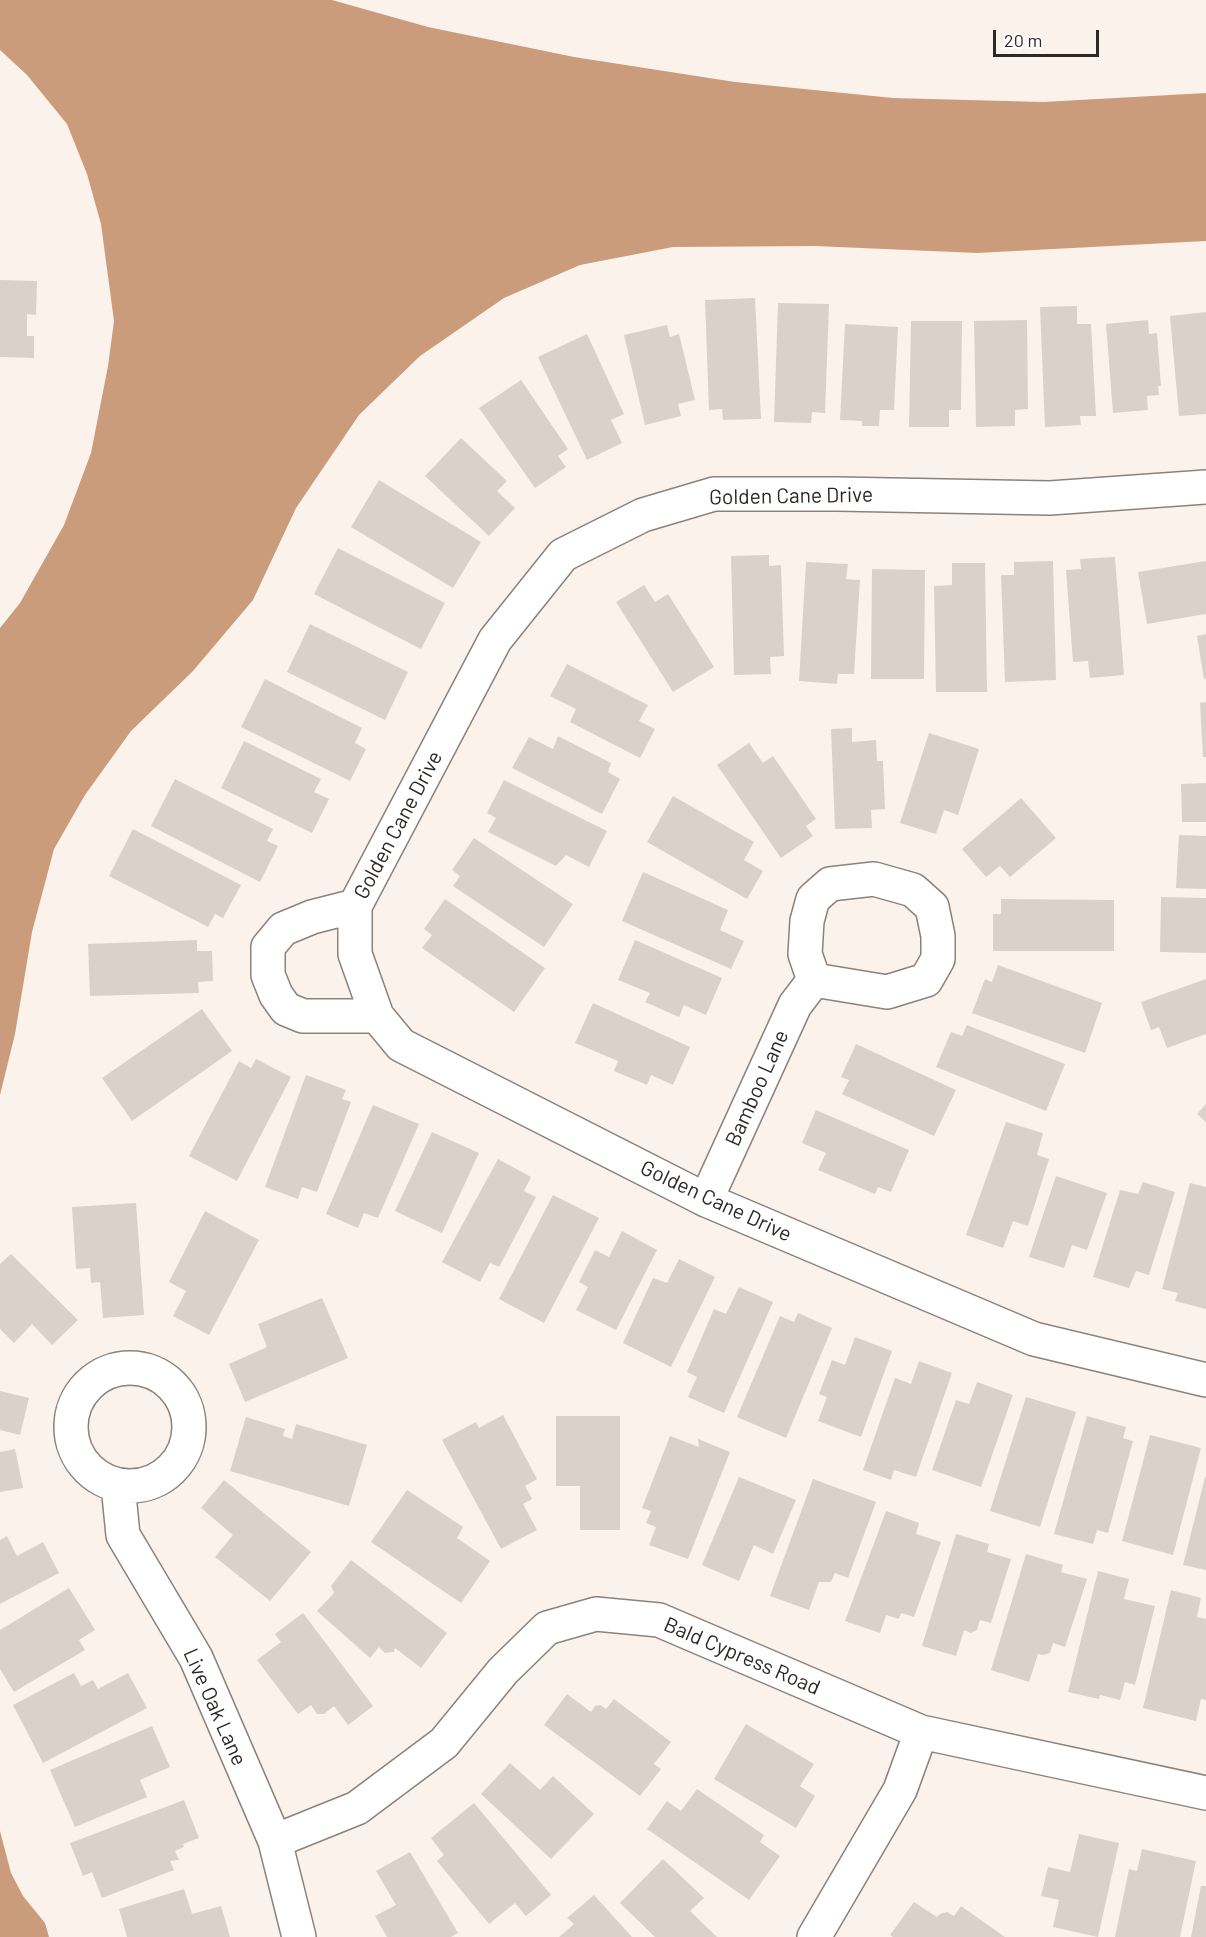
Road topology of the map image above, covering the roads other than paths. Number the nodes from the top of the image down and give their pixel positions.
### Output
1 (1206, 487) edge
2 (355, 906) junction
3 (814, 980) dead end
4 (377, 1016) junction
5 (706, 1200) junction
6 (1206, 1380) edge
7 (118, 1485) dead end
8 (921, 1732) junction
9 (1206, 1793) edge
10 (275, 1841) junction
11 (299, 1937) edge
12 (813, 1937) edge

1 - 2 street, Golden Cane Drive
2 - 4 street, Golden Cane Drive
2 - 4 street
3 - 5 street, Bamboo Lane
4 - 5 street, Golden Cane Drive
5 - 6 street, Golden Cane Drive
7 - 10 street, Live Oak Lane
8 - 9 street, Bald Cypress Road
8 - 10 street, Bald Cypress Road
8 - 12 street
10 - 11 street, Live Oak Lane

